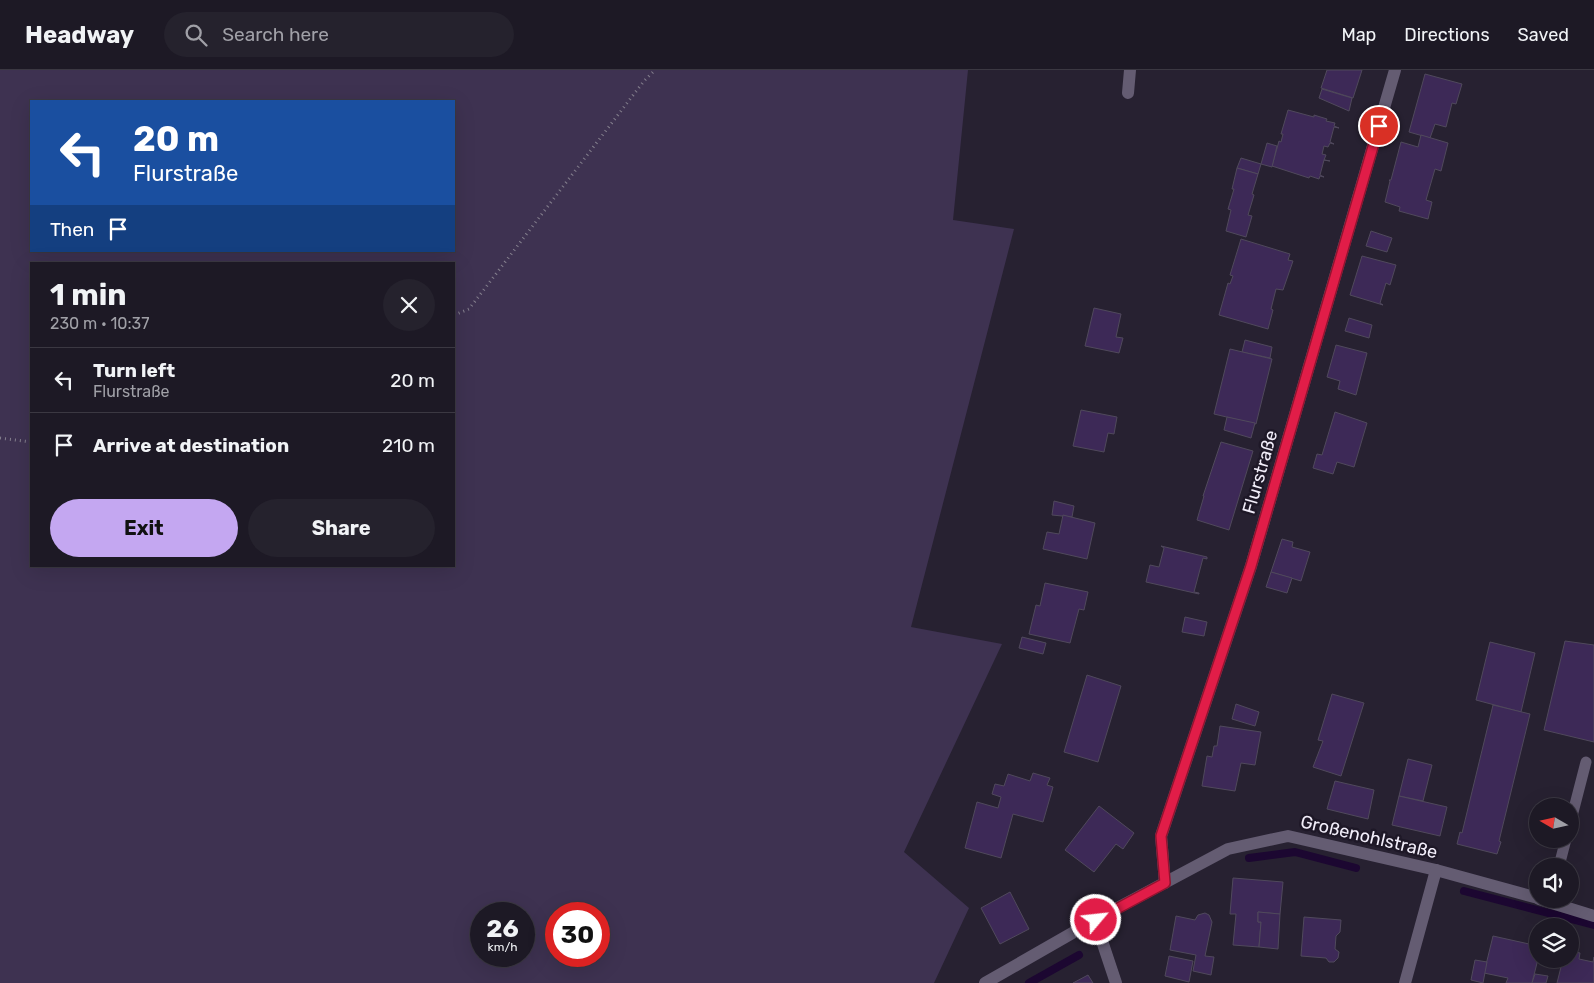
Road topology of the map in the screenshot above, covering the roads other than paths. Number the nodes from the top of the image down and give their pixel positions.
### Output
1 (1130, 70) edge
2 (1395, 70) edge
3 (1128, 93) dead end
4 (1586, 762) dead end
5 (1577, 798) edge
6 (1436, 870) junction
7 (1165, 883) junction
8 (1529, 896) edge
9 (1569, 908) edge
10 (1594, 916) edge
11 (1096, 920) junction
12 (985, 983) edge
13 (1116, 983) edge
14 (1405, 983) edge

1 - 3 street
2 - 7 street, Flurstraße
4 - 5 lane
6 - 7 street, Großenohlstraße
6 - 8 street, Großenohlstraße
6 - 14 street
7 - 11 street, Großenohlstraße
9 - 10 street, Großenohlstraße
11 - 12 street, Großenohlstraße
11 - 13 street

